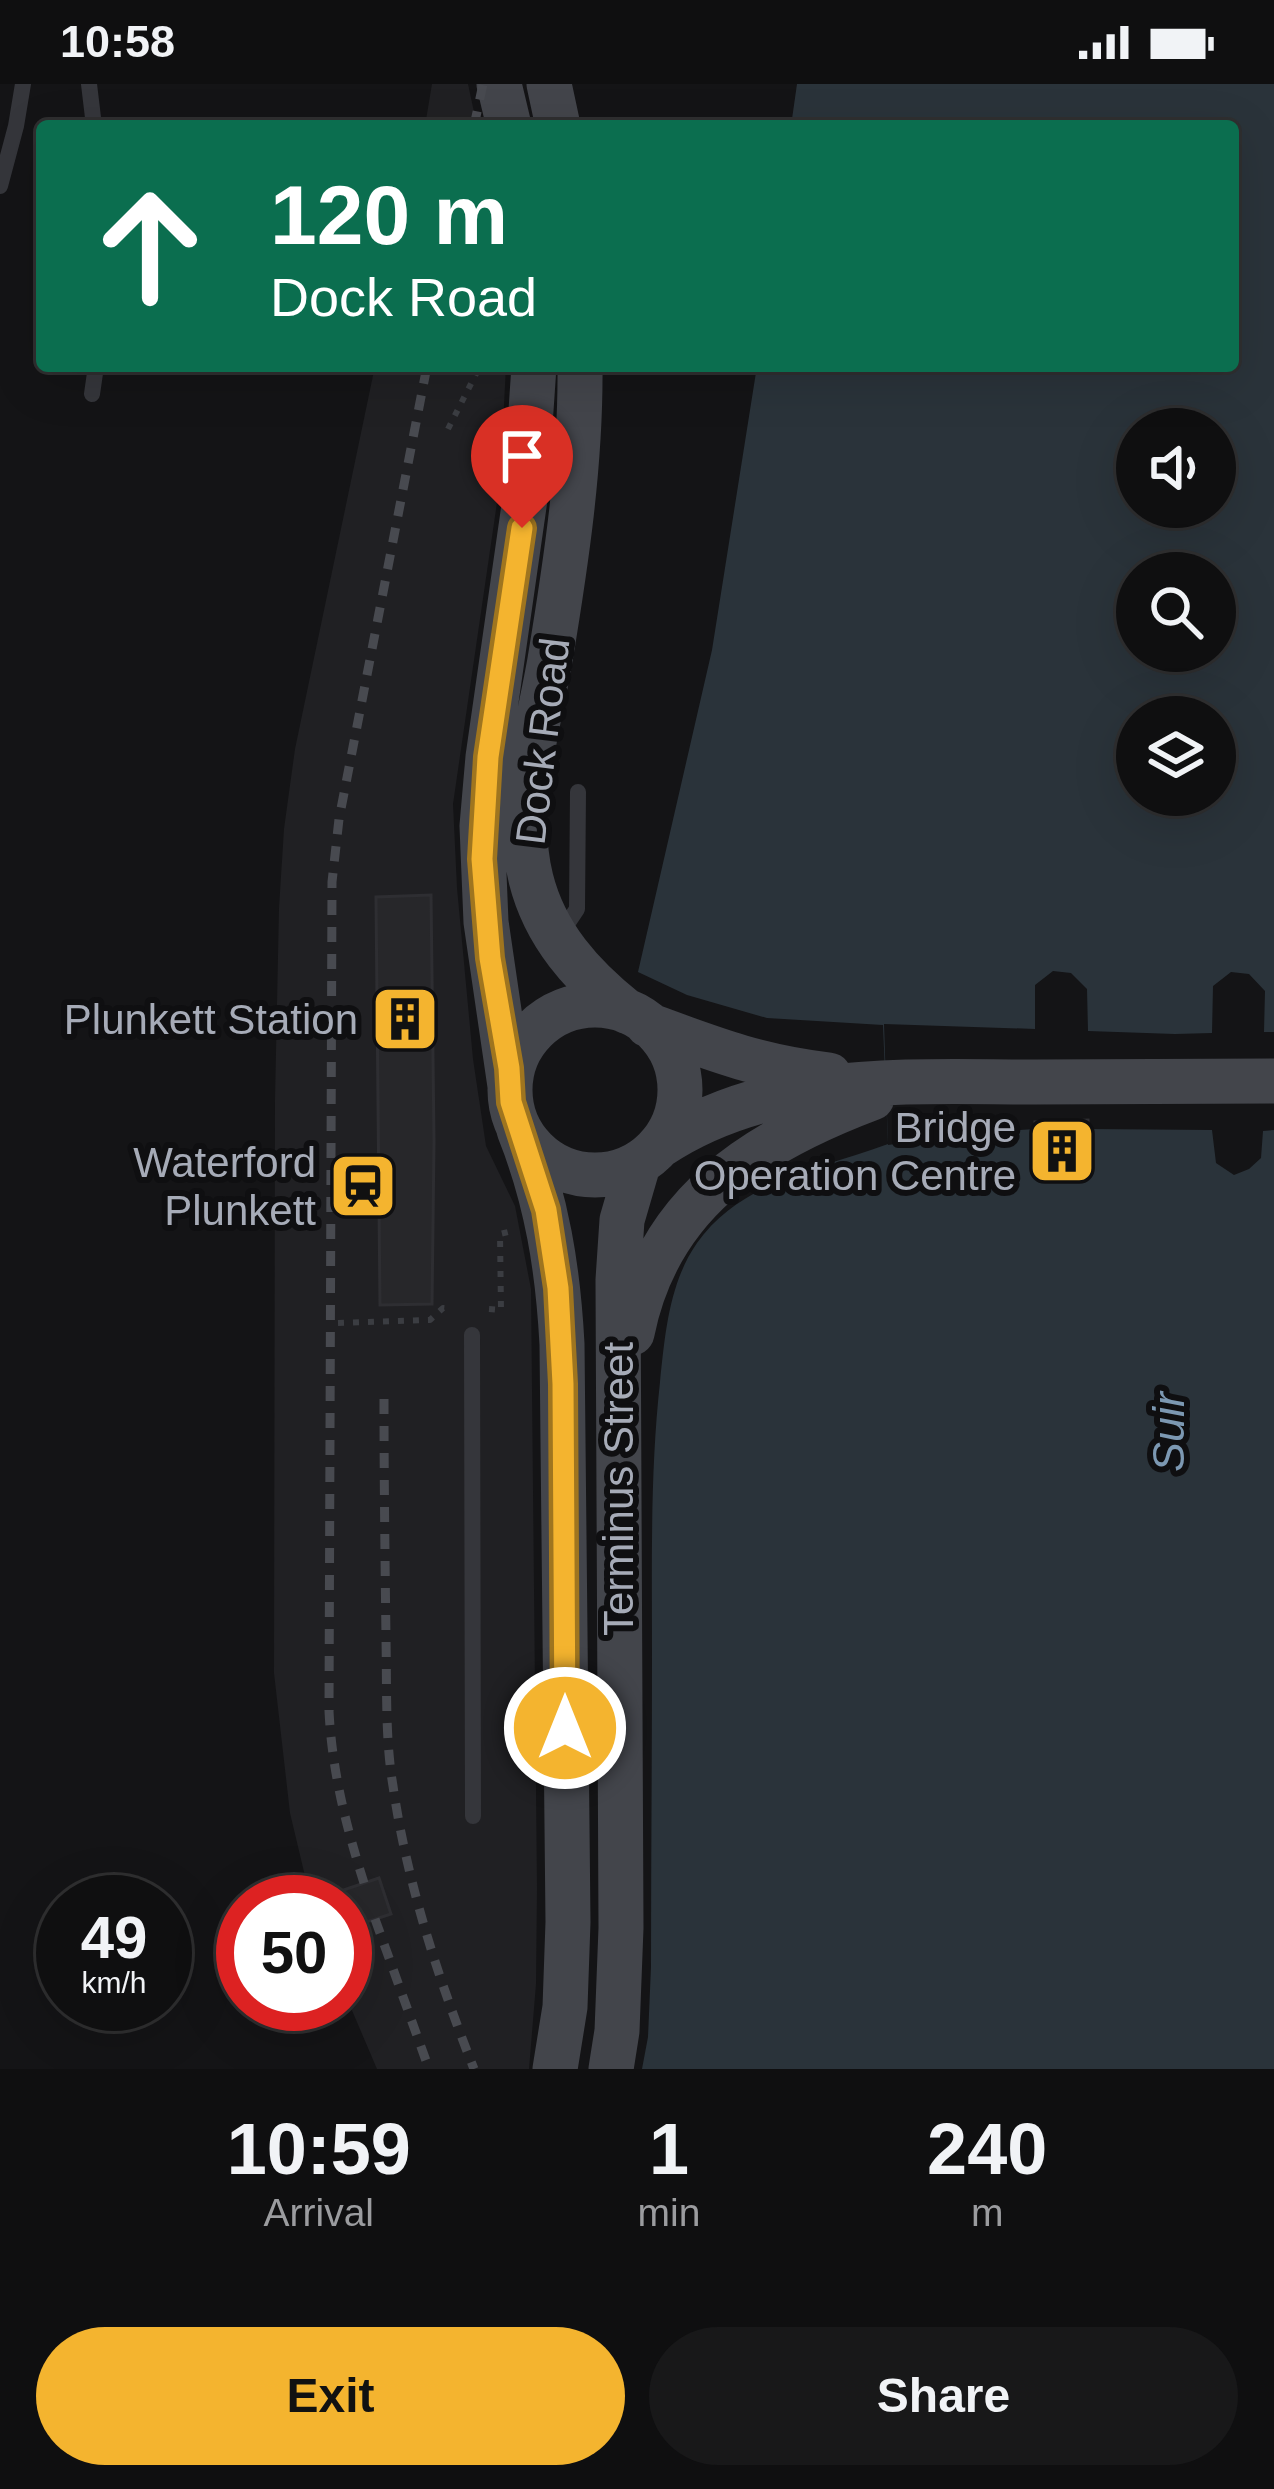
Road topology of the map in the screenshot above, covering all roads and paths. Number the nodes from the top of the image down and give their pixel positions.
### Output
1 (23, 84) edge
2 (89, 84) edge
3 (500, 84) edge
4 (549, 84) edge
5 (93, 120) edge
6 (508, 120) edge
7 (556, 120) edge
8 (0, 186) edge
9 (94, 372) edge
10 (477, 372) edge
11 (580, 372) edge
12 (533, 386) edge
13 (92, 394) dead end
14 (448, 429) dead end
15 (578, 792) dead end
16 (557, 938) junction
17 (624, 1007) junction
18 (508, 1065) junction
19 (1274, 1081) edge
20 (939, 1082) junction
21 (519, 1130) junction
22 (649, 1156) junction
23 (453, 1309) dead end
24 (338, 1323) dead end
25 (472, 1335) dead end
26 (619, 1432) junction
27 (473, 1816) dead end
28 (614, 2050) edge
29 (555, 2069) edge

1 - 8 lane
2 - 5 lane
3 - 6 main road
4 - 7 main road
9 - 13 lane
10 - 14 path
11 - 16 main road, Dock Road
12 - 18 main road, Dock Road
15 - 16 lane
16 - 17 main road, Dock Road
17 - 18 main road
17 - 20 main road
17 - 22 main road
18 - 21 main road
19 - 20 main road
20 - 22 main road
20 - 26 main road
21 - 22 main road
21 - 29 main road, Terminus Street
22 - 26 main road, Terminus Street
23 - 24 path
25 - 27 lane
26 - 28 main road, Terminus Street

